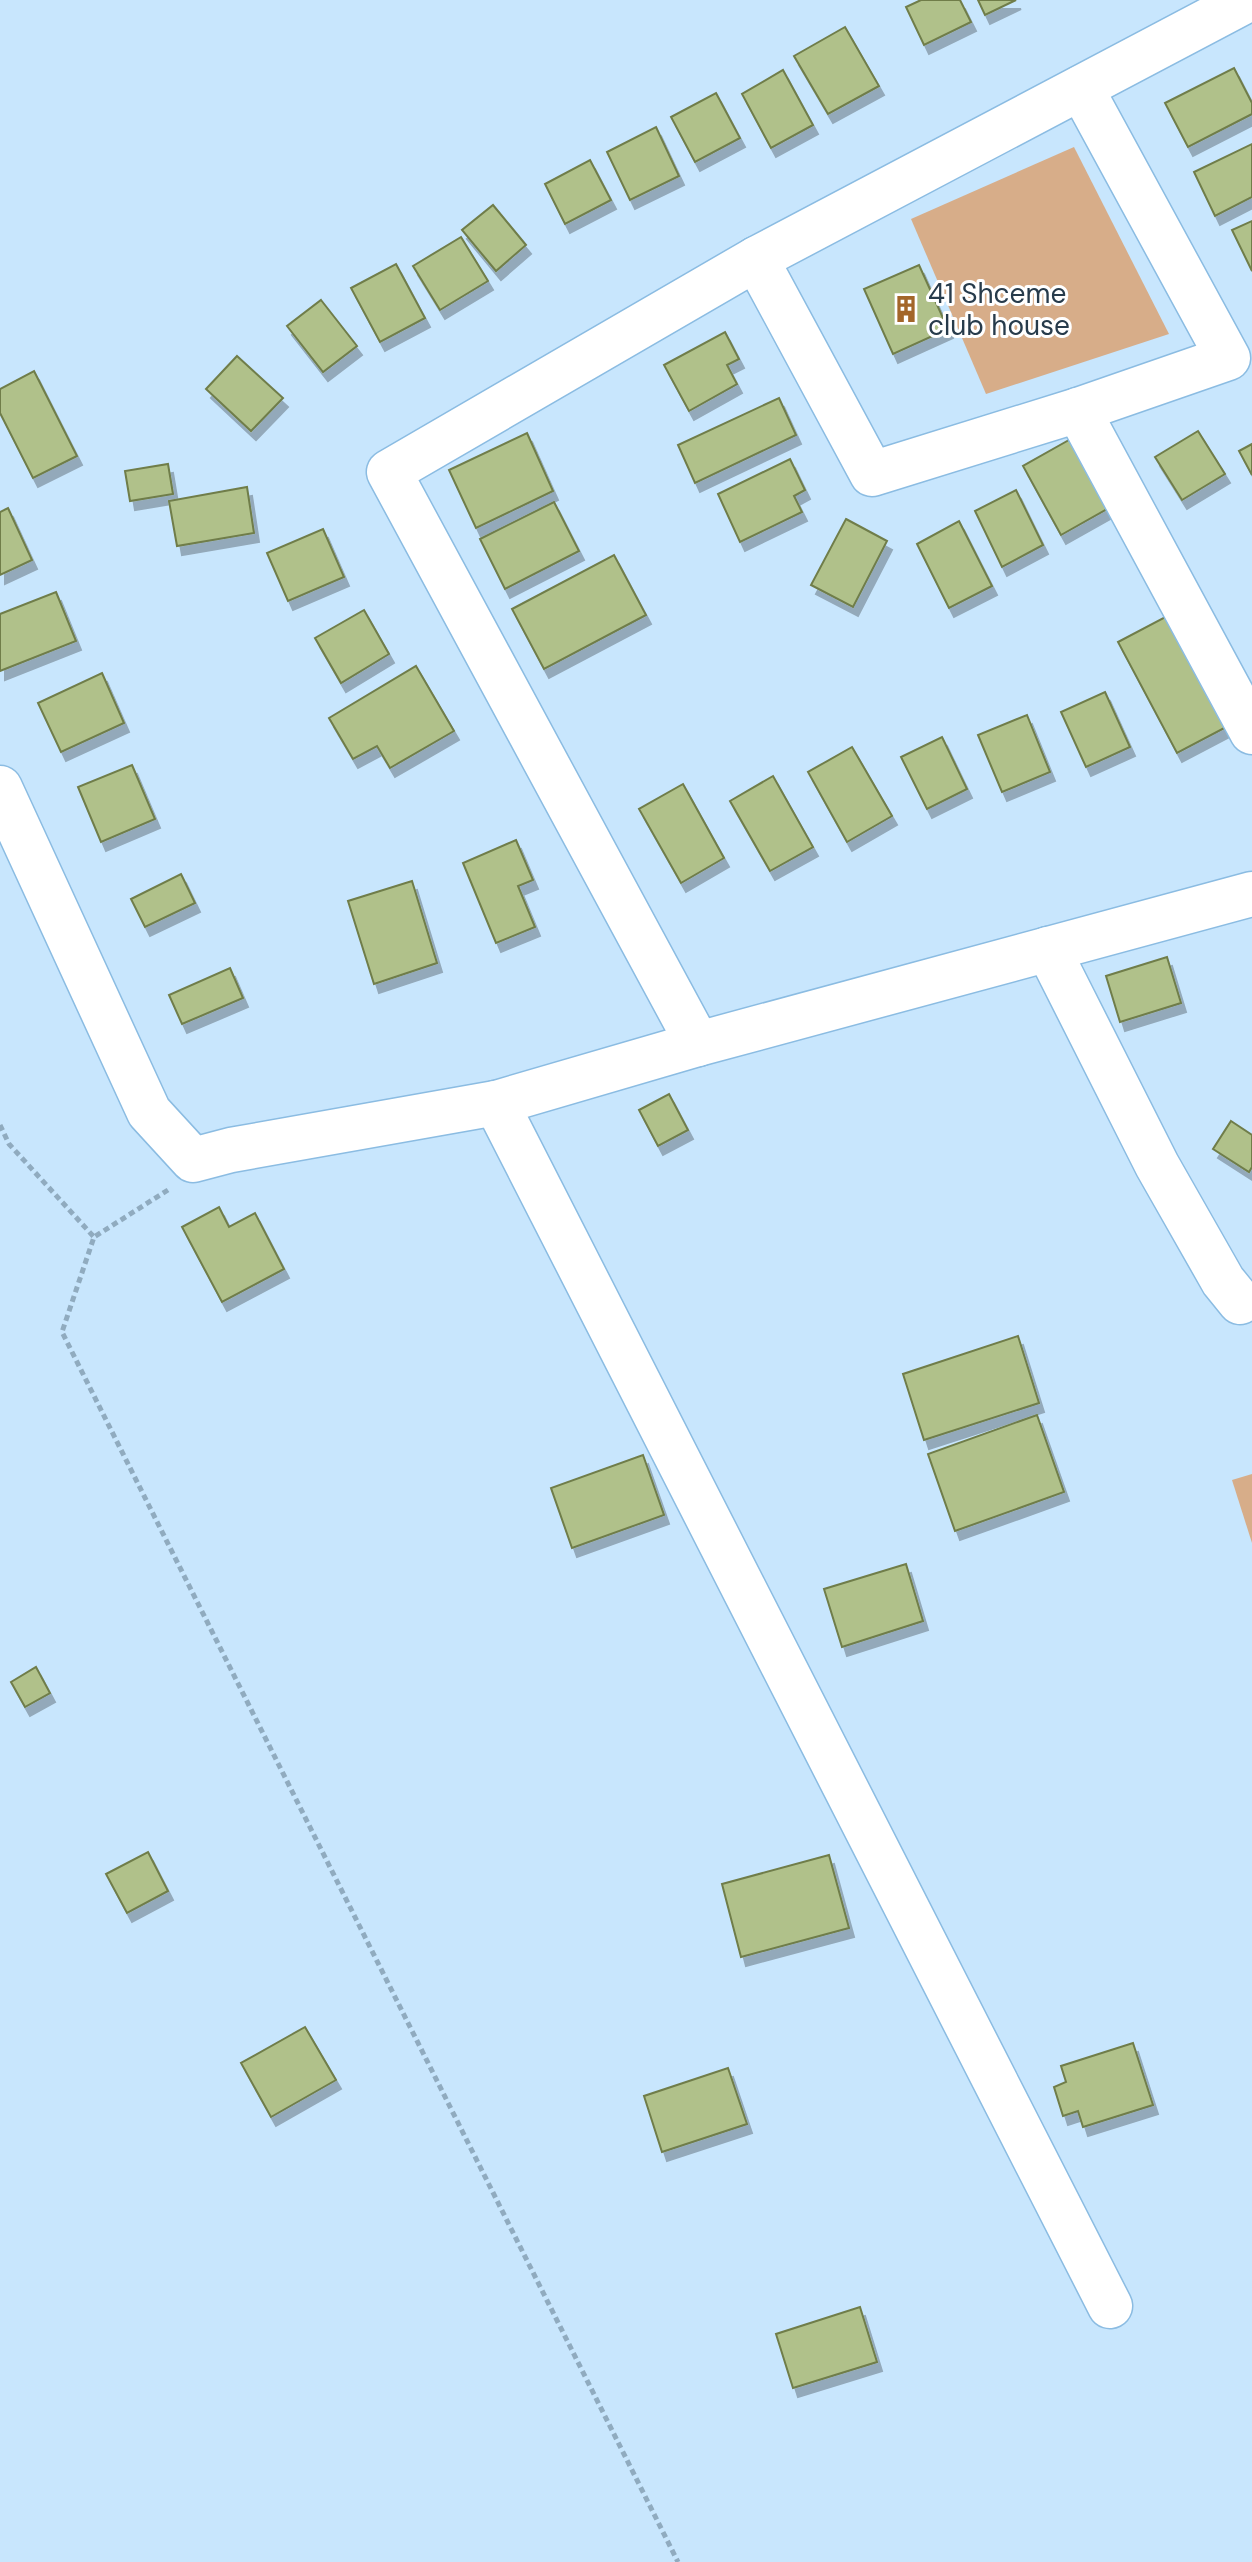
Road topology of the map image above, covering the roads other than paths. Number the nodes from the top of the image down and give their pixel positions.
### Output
1 (1247, 0) edge
2 (1081, 88) junction
3 (756, 259) junction
4 (1078, 410) junction
5 (1252, 732) edge
6 (0, 788) edge
7 (1252, 894) edge
8 (1048, 949) junction
9 (698, 1044) junction
10 (496, 1103) junction
11 (1240, 1302) dead end
12 (1110, 2306) dead end

1 - 2 street
2 - 3 street
2 - 4 street
3 - 4 street
3 - 9 street
4 - 5 street
6 - 10 street
7 - 8 street
8 - 9 street
8 - 11 street
9 - 10 street
10 - 12 street

